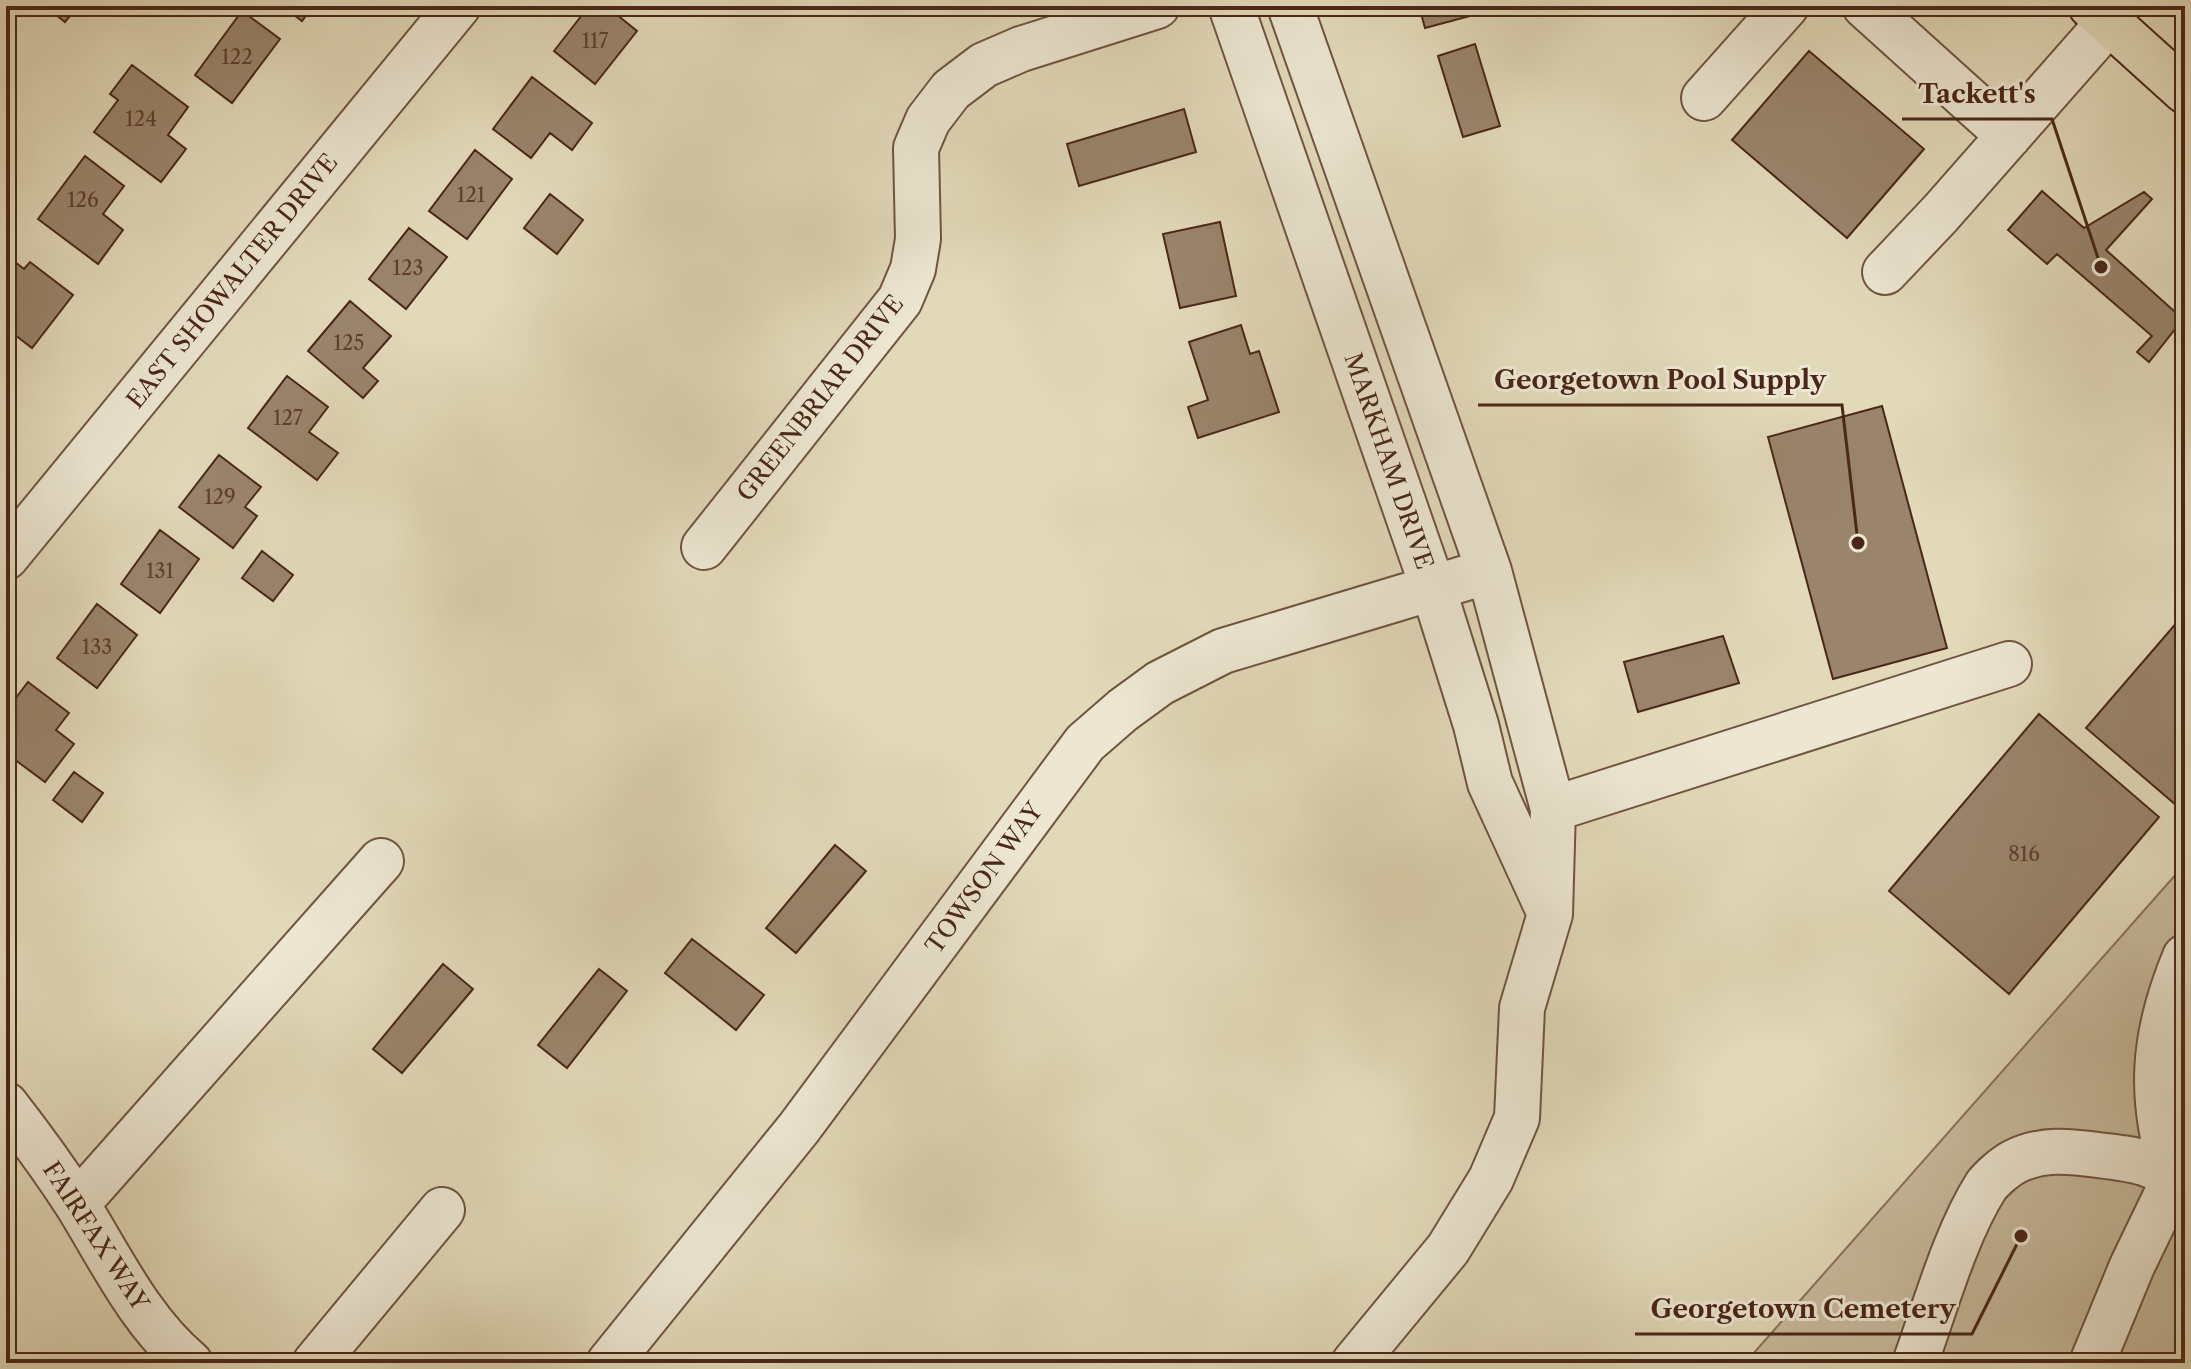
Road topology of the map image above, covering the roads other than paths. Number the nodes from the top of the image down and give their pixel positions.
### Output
1 (458, 6) edge
2 (1157, 6) edge
3 (1231, 6) edge
4 (1290, 6) edge
5 (1786, 6) edge
6 (1865, 6) edge
7 (2100, 14) edge
8 (2185, 91) edge
9 (1704, 98) dead end
10 (2009, 136) junction
11 (1885, 272) dead end
12 (704, 547) dead end
13 (6, 557) edge
14 (1489, 571) junction
15 (1433, 588) junction
16 (2009, 664) dead end
17 (1553, 809) junction
18 (381, 861) dead end
19 (1550, 914) junction
20 (2185, 957) edge
21 (6, 1105) edge
22 (2181, 1179) edge
23 (77, 1204) junction
24 (442, 1210) dead end
25 (190, 1363) edge
26 (315, 1363) edge
27 (609, 1363) edge
28 (1354, 1363) edge
29 (1915, 1363) edge
30 (2092, 1363) edge

1 - 13 street, EAST SHOWALTER DRIVE
2 - 12 street, GREENBRIAR DRIVE
3 - 15 street, MARKHAM DRIVE
4 - 14 street
5 - 9 street
6 - 10 street
7 - 8 main road
7 - 10 street
10 - 11 street
14 - 15 street, TOWSON WAY
14 - 17 street
15 - 19 street, MARKHAM DRIVE
15 - 27 street, TOWSON WAY
16 - 17 street
17 - 19 street
18 - 23 street
19 - 28 street
20 - 22 street
21 - 23 street, FAIRFAX WAY
22 - 29 street
22 - 30 street
23 - 25 street, FAIRFAX WAY
24 - 26 street

